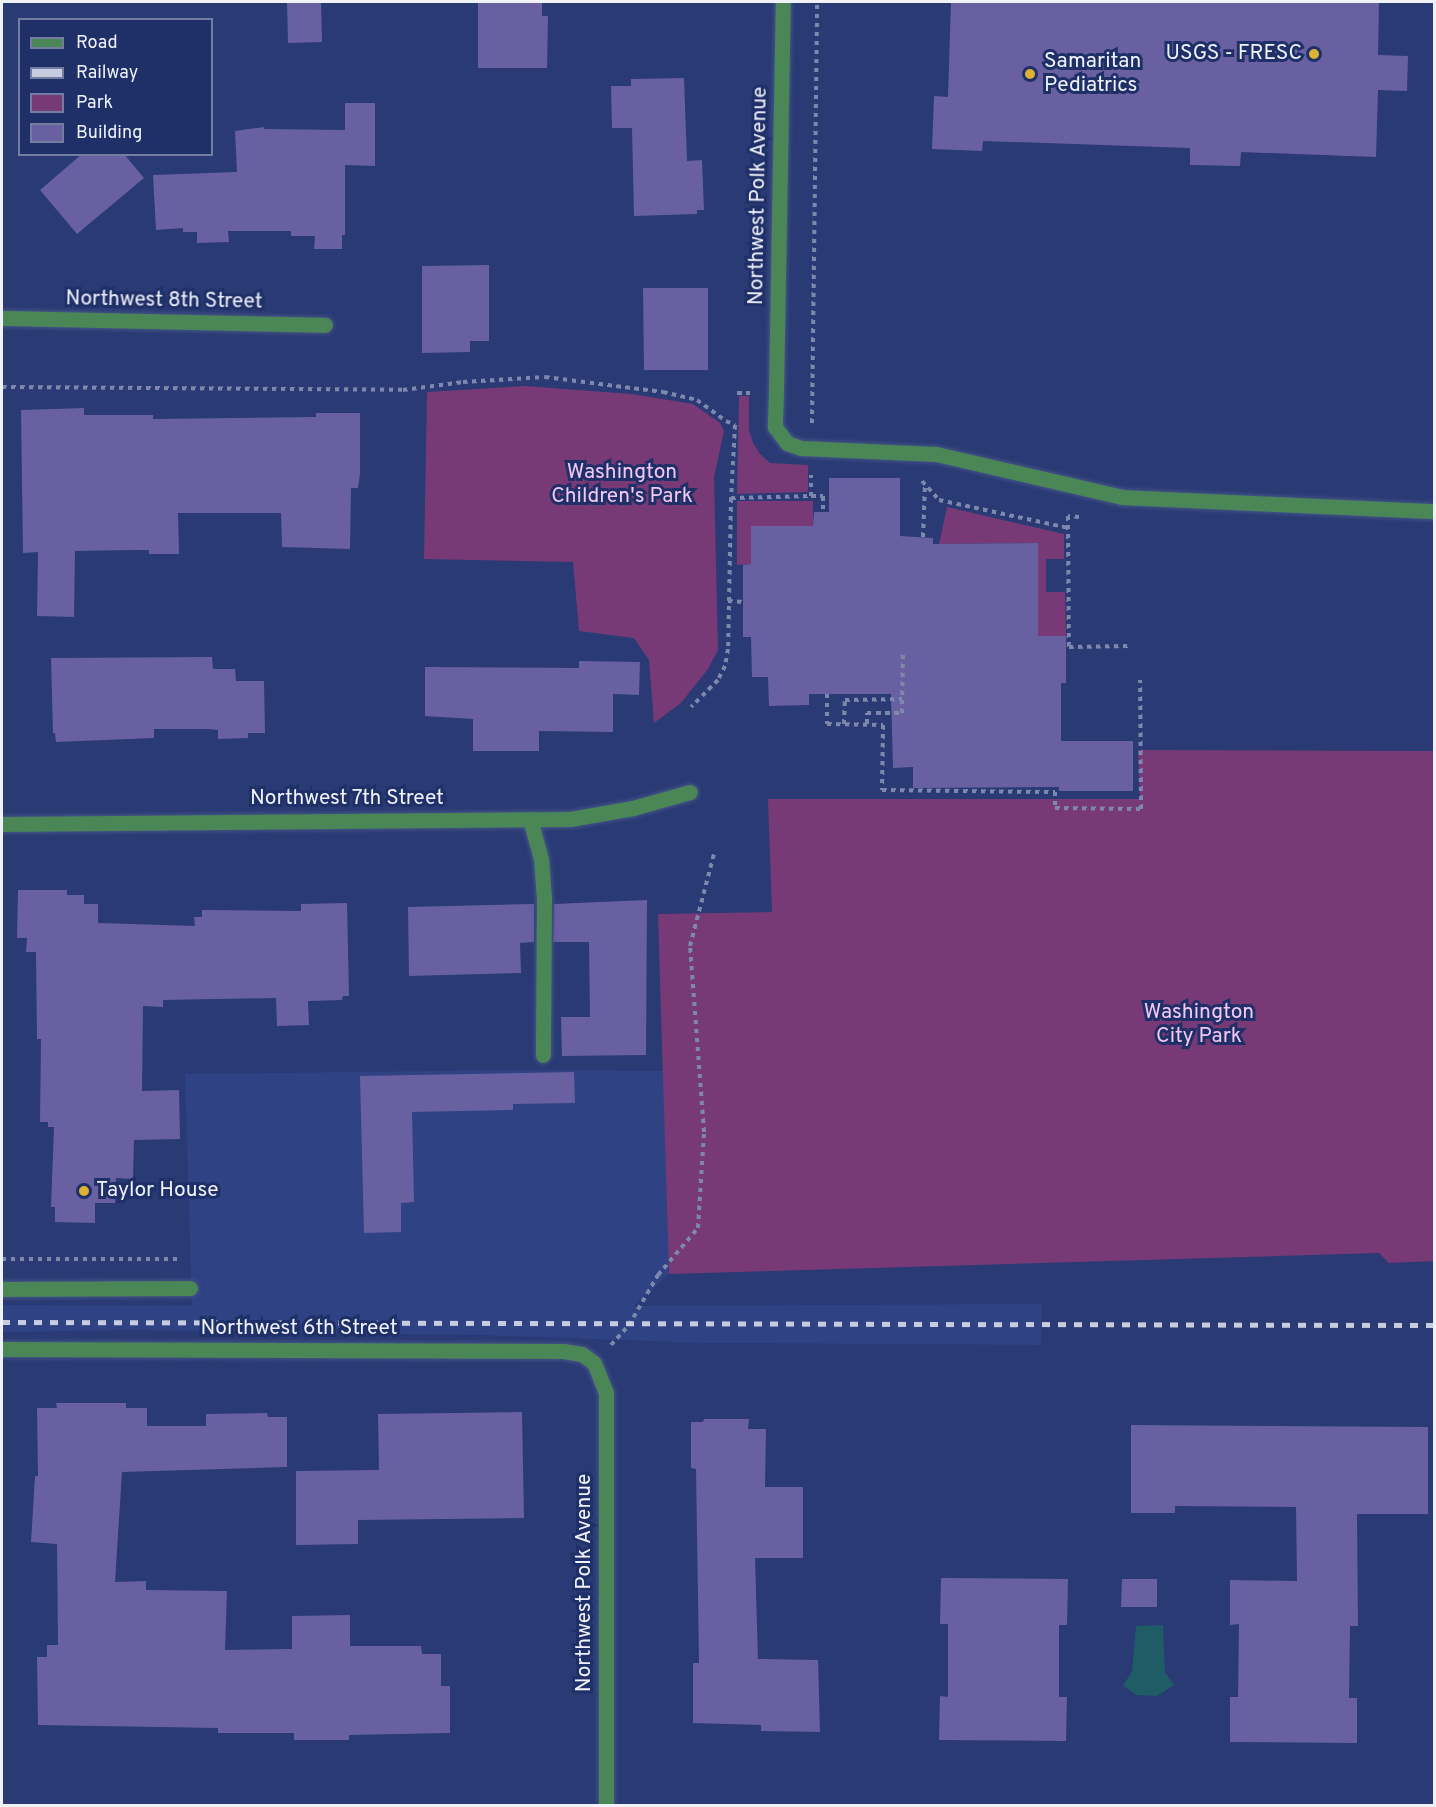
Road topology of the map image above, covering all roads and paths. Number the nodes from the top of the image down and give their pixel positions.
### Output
1 (783, 2) edge
2 (817, 2) edge
3 (2, 318) edge
4 (325, 325) dead end
5 (2, 387) edge
6 (811, 449) junction
7 (927, 454) junction
8 (823, 474) dead end
9 (914, 479) dead end
10 (926, 482) junction
11 (811, 496) junction
12 (731, 498) junction
13 (1434, 511) edge
14 (823, 512) dead end
15 (1089, 518) dead end
16 (1068, 528) junction
17 (923, 537) dead end
18 (728, 602) junction
19 (744, 602) dead end
20 (1130, 646) dead end
21 (903, 652) dead end
22 (1140, 680) dead end
23 (827, 694) dead end
24 (902, 699) junction
25 (691, 707) dead end
26 (844, 724) junction
27 (867, 724) junction
28 (690, 792) dead end
29 (530, 819) junction
30 (2, 824) edge
31 (714, 854) dead end
32 (543, 1055) dead end
33 (186, 1258) dead end
34 (2, 1259) edge
35 (190, 1288) dead end
36 (2, 1289) edge
37 (2, 1349) edge
38 (594, 1363) junction
39 (606, 1806) edge

1 - 6 street, Northwest Polk Avenue
2 - 6 path
3 - 4 street, Northwest 8th Street
5 - 12 path
6 - 7 street
7 - 10 path
7 - 13 street
8 - 11 path
9 - 10 path
10 - 16 path
10 - 17 path
11 - 12 path
11 - 14 path
12 - 18 path
15 - 16 path
16 - 20 path
18 - 19 path
18 - 25 path
21 - 24 path
22 - 27 path
23 - 26 path
24 - 26 path
24 - 27 path
26 - 27 path
28 - 29 street, Northwest 7th Street
29 - 30 street, Northwest 7th Street
29 - 32 street
31 - 38 path
33 - 34 path
35 - 36 street, Northwest 6th Street
37 - 38 street, Northwest 6th Street
38 - 39 street, Northwest Polk Avenue

